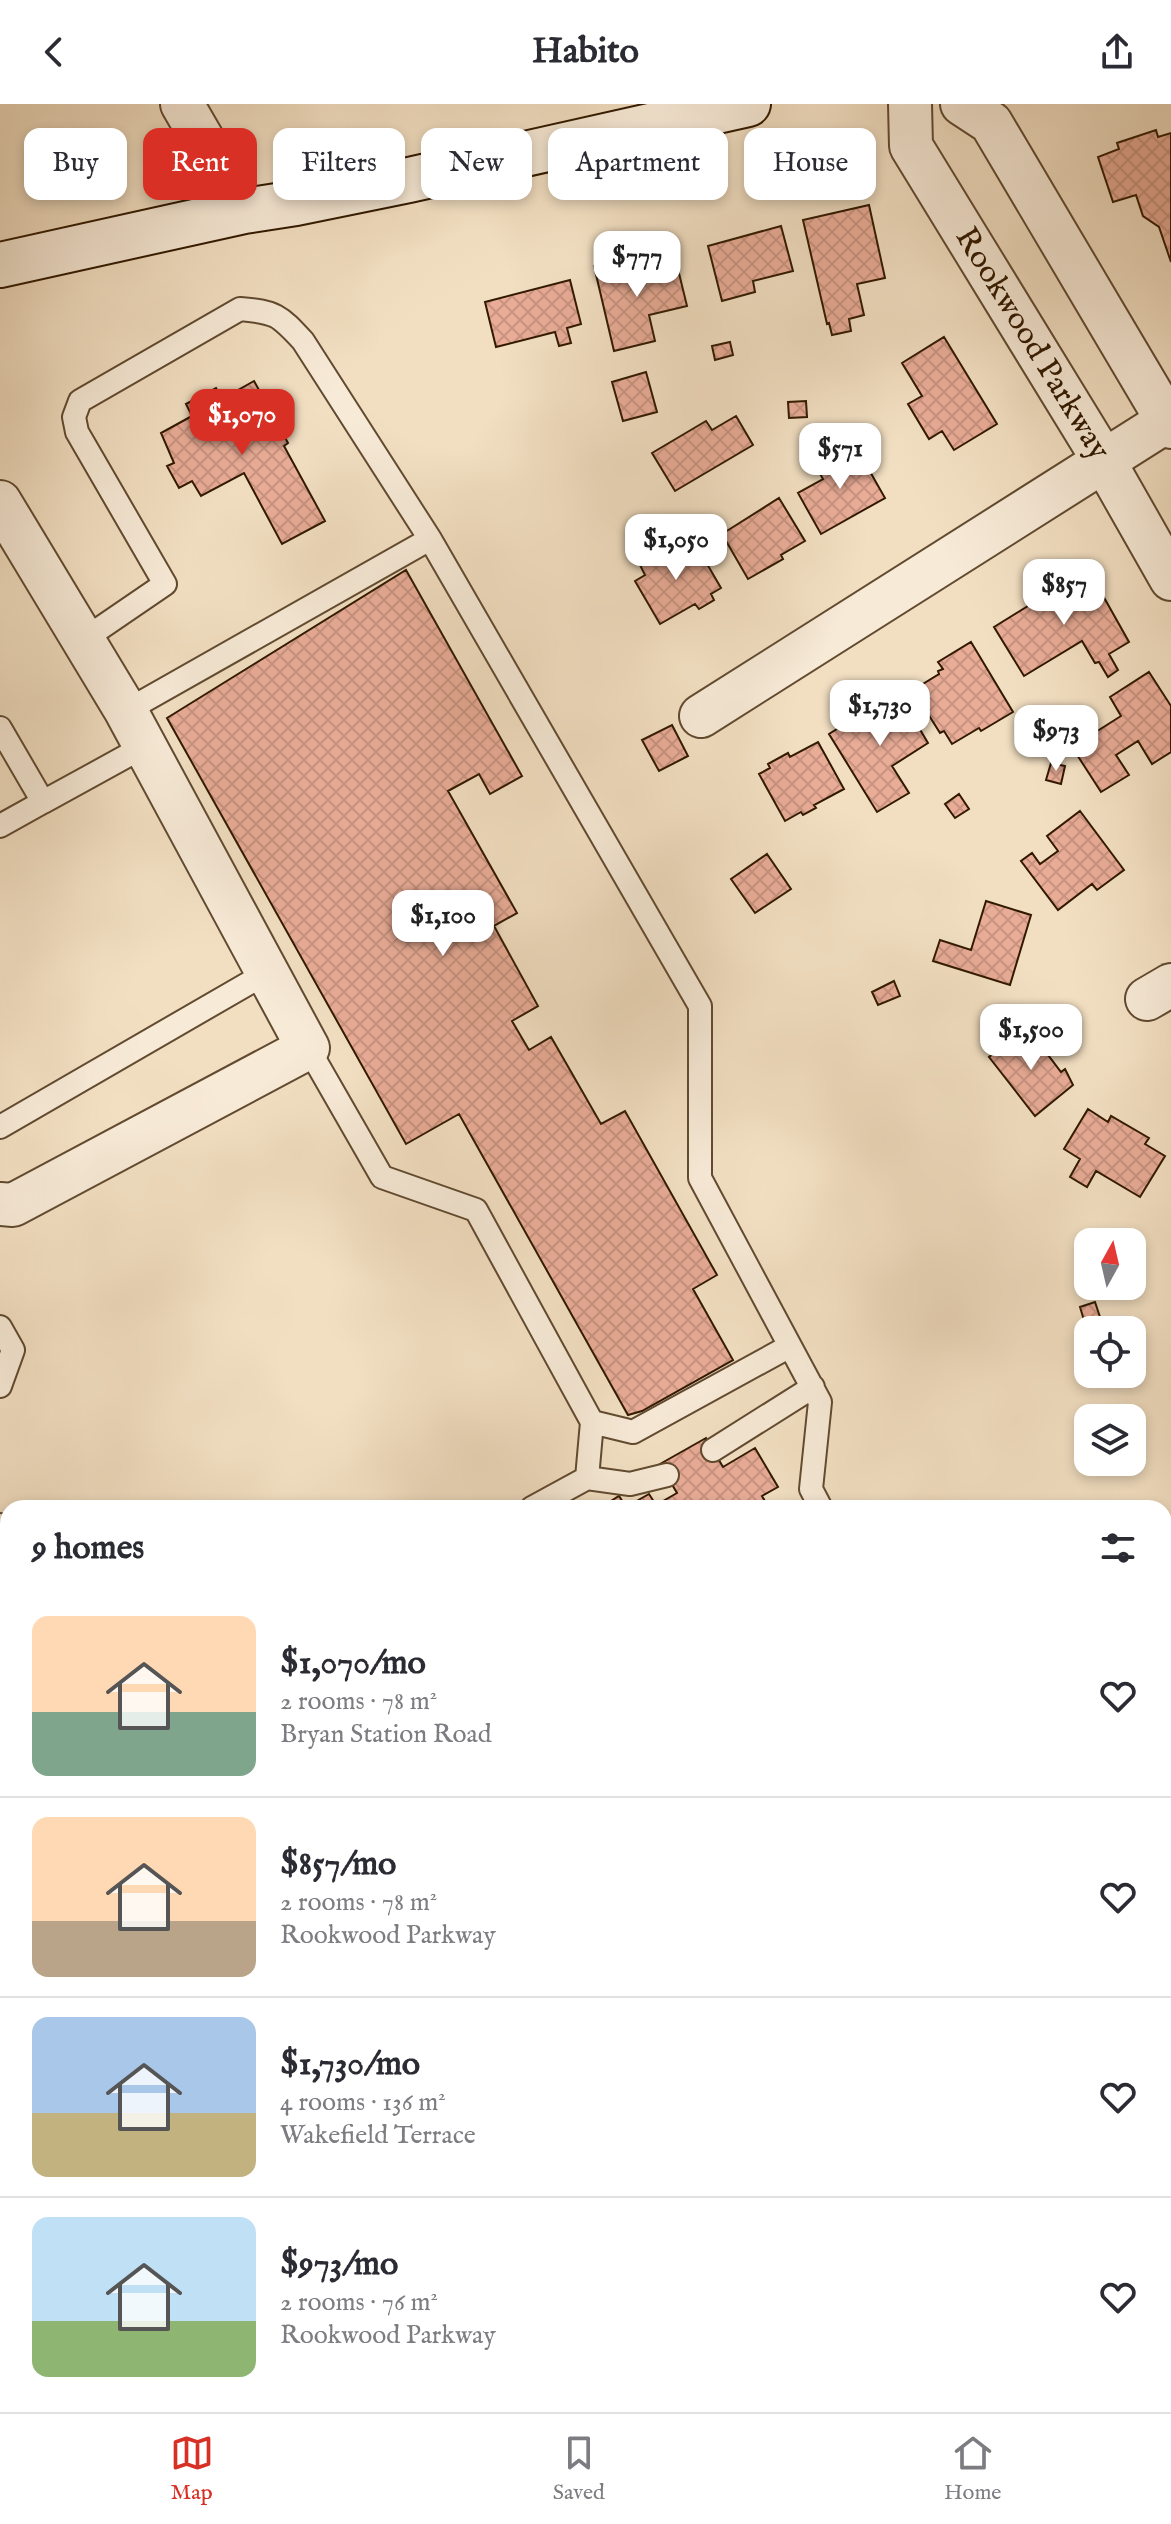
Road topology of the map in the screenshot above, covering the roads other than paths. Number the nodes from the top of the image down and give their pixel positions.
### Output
1 (182, 104) edge
2 (748, 104) edge
3 (910, 104) edge
4 (962, 104) edge
5 (244, 211) junction
6 (0, 265) edge
7 (1169, 424) edge
8 (1104, 461) junction
9 (0, 502) edge
10 (430, 539) junction
11 (1171, 579) edge
12 (83, 640) junction
13 (701, 716) dead end
14 (0, 728) edge
15 (136, 729) junction
16 (43, 802) junction
17 (0, 826) edge
18 (268, 972) junction
19 (308, 1048) junction
20 (0, 1127) edge
21 (0, 1204) edge
22 (0, 1327) edge
23 (790, 1346) junction
24 (0, 1386) edge
25 (813, 1387) junction
26 (592, 1422) junction
27 (713, 1450) dead end
28 (667, 1475) dead end
29 (587, 1478) junction
30 (547, 1500) edge
31 (817, 1500) edge

1 - 5 street
2 - 5 main road
3 - 8 street, Rookwood Parkway
4 - 7 street
5 - 6 main road
7 - 8 street
8 - 11 street, Rookwood Parkway
8 - 13 street
9 - 12 street
10 - 12 lane
10 - 15 lane
10 - 23 lane
12 - 15 street
14 - 16 lane
15 - 16 lane
15 - 18 street
16 - 17 lane
18 - 19 street
18 - 20 lane
19 - 21 street
19 - 26 lane
22 - 24 lane
23 - 25 lane
23 - 26 lane
25 - 27 lane
25 - 31 lane
26 - 29 lane
28 - 29 lane
29 - 30 lane

